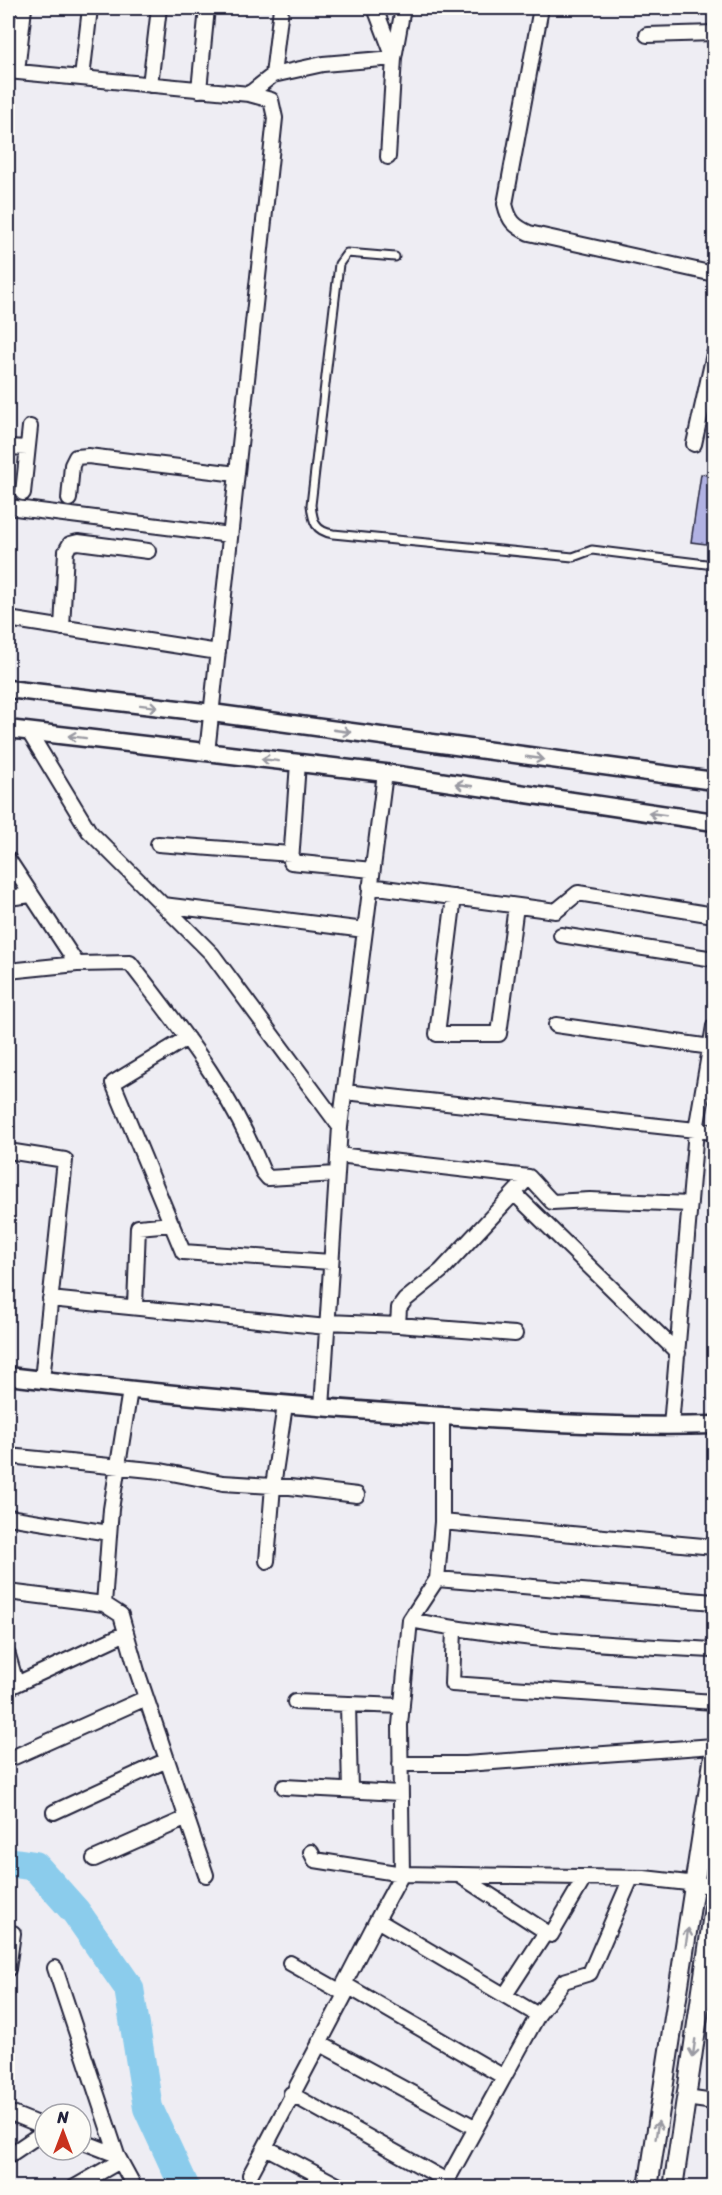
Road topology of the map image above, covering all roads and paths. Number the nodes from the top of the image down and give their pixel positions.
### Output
1 (24, 8) edge
2 (90, 8) edge
3 (159, 8) edge
4 (207, 8) edge
5 (281, 8) edge
6 (375, 8) edge
7 (403, 8) edge
8 (542, 8) edge
9 (714, 33) edge
10 (647, 35) dead end
11 (394, 58) junction
12 (12, 71) edge
13 (273, 75) junction
14 (82, 78) junction
15 (150, 85) junction
16 (199, 90) junction
17 (249, 94) junction
18 (388, 157) dead end
19 (394, 256) dead end
20 (714, 274) edge
21 (714, 354) edge
22 (30, 427) dead end
23 (694, 444) dead end
24 (8, 447) edge
25 (27, 448) junction
26 (237, 474) junction
27 (22, 493) dead end
28 (69, 499) dead end
29 (8, 507) edge
30 (230, 535) junction
31 (148, 550) dead end
32 (714, 565) edge
33 (8, 619) edge
34 (62, 628) junction
35 (218, 652) junction
36 (8, 689) edge
37 (212, 713) junction
38 (8, 729) edge
39 (29, 732) junction
40 (207, 753) junction
41 (298, 763) junction
42 (385, 773) junction
43 (714, 781) edge
44 (714, 822) edge
45 (158, 844) dead end
46 (291, 854) junction
47 (8, 859) edge
48 (372, 870) junction
49 (370, 886) junction
50 (31, 895) junction
51 (454, 897) junction
52 (8, 898) edge
53 (164, 905) junction
54 (516, 906) junction
55 (714, 915) edge
56 (365, 930) junction
57 (561, 935) dead end
58 (714, 959) edge
59 (77, 964) junction
60 (8, 971) edge
61 (556, 1025) dead end
62 (714, 1026) edge
63 (187, 1038) junction
64 (711, 1047) junction
65 (345, 1092) junction
66 (340, 1128) junction
67 (696, 1130) junction
68 (714, 1132) edge
69 (8, 1151) edge
70 (338, 1155) junction
71 (337, 1174) junction
72 (529, 1177) junction
73 (514, 1193) junction
74 (690, 1204) junction
75 (172, 1224) junction
76 (331, 1262) junction
77 (50, 1299) junction
78 (135, 1306) junction
79 (327, 1325) junction
80 (398, 1325) junction
81 (515, 1334) dead end
82 (678, 1353) junction
83 (8, 1376) edge
84 (42, 1380) junction
85 (130, 1390) junction
86 (285, 1405) junction
87 (322, 1408) junction
88 (442, 1416) junction
89 (714, 1425) edge
90 (671, 1426) junction
91 (8, 1456) edge
92 (118, 1466) junction
93 (273, 1486) junction
94 (357, 1495) dead end
95 (8, 1517) edge
96 (442, 1522) junction
97 (109, 1533) junction
98 (714, 1547) edge
99 (267, 1562) dead end
100 (436, 1579) junction
101 (8, 1592) edge
102 (714, 1602) edge
103 (104, 1604) junction
104 (410, 1620) junction
105 (454, 1629) junction
106 (126, 1633) junction
107 (714, 1650) edge
108 (8, 1655) edge
109 (12, 1686) edge
110 (146, 1698) junction
111 (295, 1702) dead end
112 (714, 1702) edge
113 (348, 1704) junction
114 (402, 1706) junction
115 (714, 1746) edge
116 (714, 1755) edge
117 (14, 1757) dead end
118 (167, 1760) junction
119 (400, 1764) junction
120 (713, 1781) edge
121 (284, 1787) dead end
122 (350, 1790) junction
123 (400, 1792) junction
124 (711, 1803) edge
125 (54, 1812) dead end
126 (187, 1818) junction
127 (311, 1852) dead end
128 (94, 1859) dead end
129 (402, 1874) junction
130 (207, 1875) dead end
131 (459, 1875) junction
132 (585, 1877) junction
133 (631, 1878) junction
134 (695, 1884) junction
135 (714, 1886) edge
136 (714, 1907) edge
137 (377, 1920) junction
138 (546, 1932) junction
139 (13, 1933) dead end
140 (290, 1963) dead end
141 (56, 1968) dead end
142 (8, 1970) edge
143 (347, 1991) junction
144 (505, 1995) junction
145 (538, 2015) junction
146 (319, 2043) junction
147 (504, 2077) junction
148 (291, 2094) junction
149 (686, 2098) junction
150 (714, 2102) edge
151 (8, 2112) edge
152 (33, 2123) edge
153 (476, 2128) junction
154 (33, 2138) edge
155 (93, 2146) edge
156 (265, 2147) junction
157 (8, 2156) edge
158 (119, 2158) junction
159 (250, 2175) dead end
160 (445, 2184) edge
161 (73, 2187) edge
162 (135, 2187) edge
163 (343, 2187) edge
164 (648, 2187) edge
165 (673, 2187) edge

1 - 12 street
2 - 14 street
3 - 15 street
4 - 16 street
5 - 13 street
6 - 11 street
7 - 11 street
8 - 20 street
9 - 10 street
11 - 13 street
11 - 18 street
12 - 14 street
13 - 17 street
14 - 15 street
15 - 16 street
16 - 17 street
17 - 26 street
19 - 32 lane
21 - 23 street
22 - 25 street
24 - 25 street
25 - 27 street
26 - 28 street
26 - 30 street
29 - 30 street
30 - 35 street
31 - 34 street
33 - 34 street
34 - 35 street
35 - 37 street
36 -> 37 street
37 - 40 street
37 -> 43 street
38 - 39 street
40 -> 39 street
39 - 53 street
41 -> 40 street
41 - 42 street
41 - 46 street
44 -> 42 street
42 - 48 street
45 - 46 street
46 - 48 street
47 - 50 street
48 - 49 street
49 - 51 street
49 - 56 street
50 - 52 street
50 - 59 street
51 - 54 street
51 - 54 street
53 - 56 street
53 - 66 street
54 - 55 street
56 - 65 street
57 - 58 street
59 - 60 street
59 - 63 street
61 - 64 street
62 - 64 street
63 - 71 street
63 - 75 street
64 - 67 street
65 - 66 street
65 - 67 street
66 - 70 street
67 - 68 street
67 - 74 street
69 - 77 street
70 - 71 street
70 - 72 street
71 - 76 street
72 - 73 street
72 - 74 street
73 - 80 street
73 - 82 street
74 - 82 street
75 - 76 street
75 - 78 street
76 - 79 street
77 - 78 street
77 - 84 street
78 - 79 street
79 - 80 street
79 - 87 street
80 - 81 street
82 - 90 street
83 - 84 street
84 - 85 street
85 - 86 street
85 - 92 street
86 - 87 street
86 - 93 street
87 - 88 street
88 - 90 street
88 - 96 street
89 - 90 street
91 - 92 street
92 - 93 street
92 - 97 street
93 - 94 street
93 - 99 street
95 - 97 street
96 - 98 street
96 - 100 street
97 - 103 street
100 - 102 street
100 - 104 street
101 - 103 street
103 - 106 street
104 - 105 street
104 - 114 street
105 - 107 street
105 - 112 street
106 - 109 street
106 - 110 street
108 - 109 street
110 - 117 street
110 - 118 street
111 - 113 street
113 - 114 street
113 - 122 street
114 - 119 street
115 - 119 street
116 - 120 main road
118 - 125 street
118 - 126 street
119 - 123 street
120 - 124 main road
121 - 122 street
122 - 123 street
123 - 129 street
124 - 134 main road
126 - 128 street
126 - 130 street
127 - 129 street
129 - 131 street
129 - 137 street
131 - 132 street
131 - 138 street
132 - 133 street
132 - 138 street
133 - 134 street
133 - 145 street
134 - 135 street
164 -> 134 main road
136 -> 149 main road
137 - 143 street
137 - 144 street
138 - 144 street
139 - 142 street
140 - 143 street
141 - 158 street
143 - 146 street
143 - 147 street
144 - 145 street
145 - 147 street
146 - 148 street
146 - 153 street
147 - 153 street
148 - 156 street
148 - 160 street
149 - 150 street
149 - 165 main road
151 - 152 street
153 - 160 street
154 - 157 street
155 - 158 street
156 - 159 street
156 - 163 street
158 - 161 street
158 - 162 street

